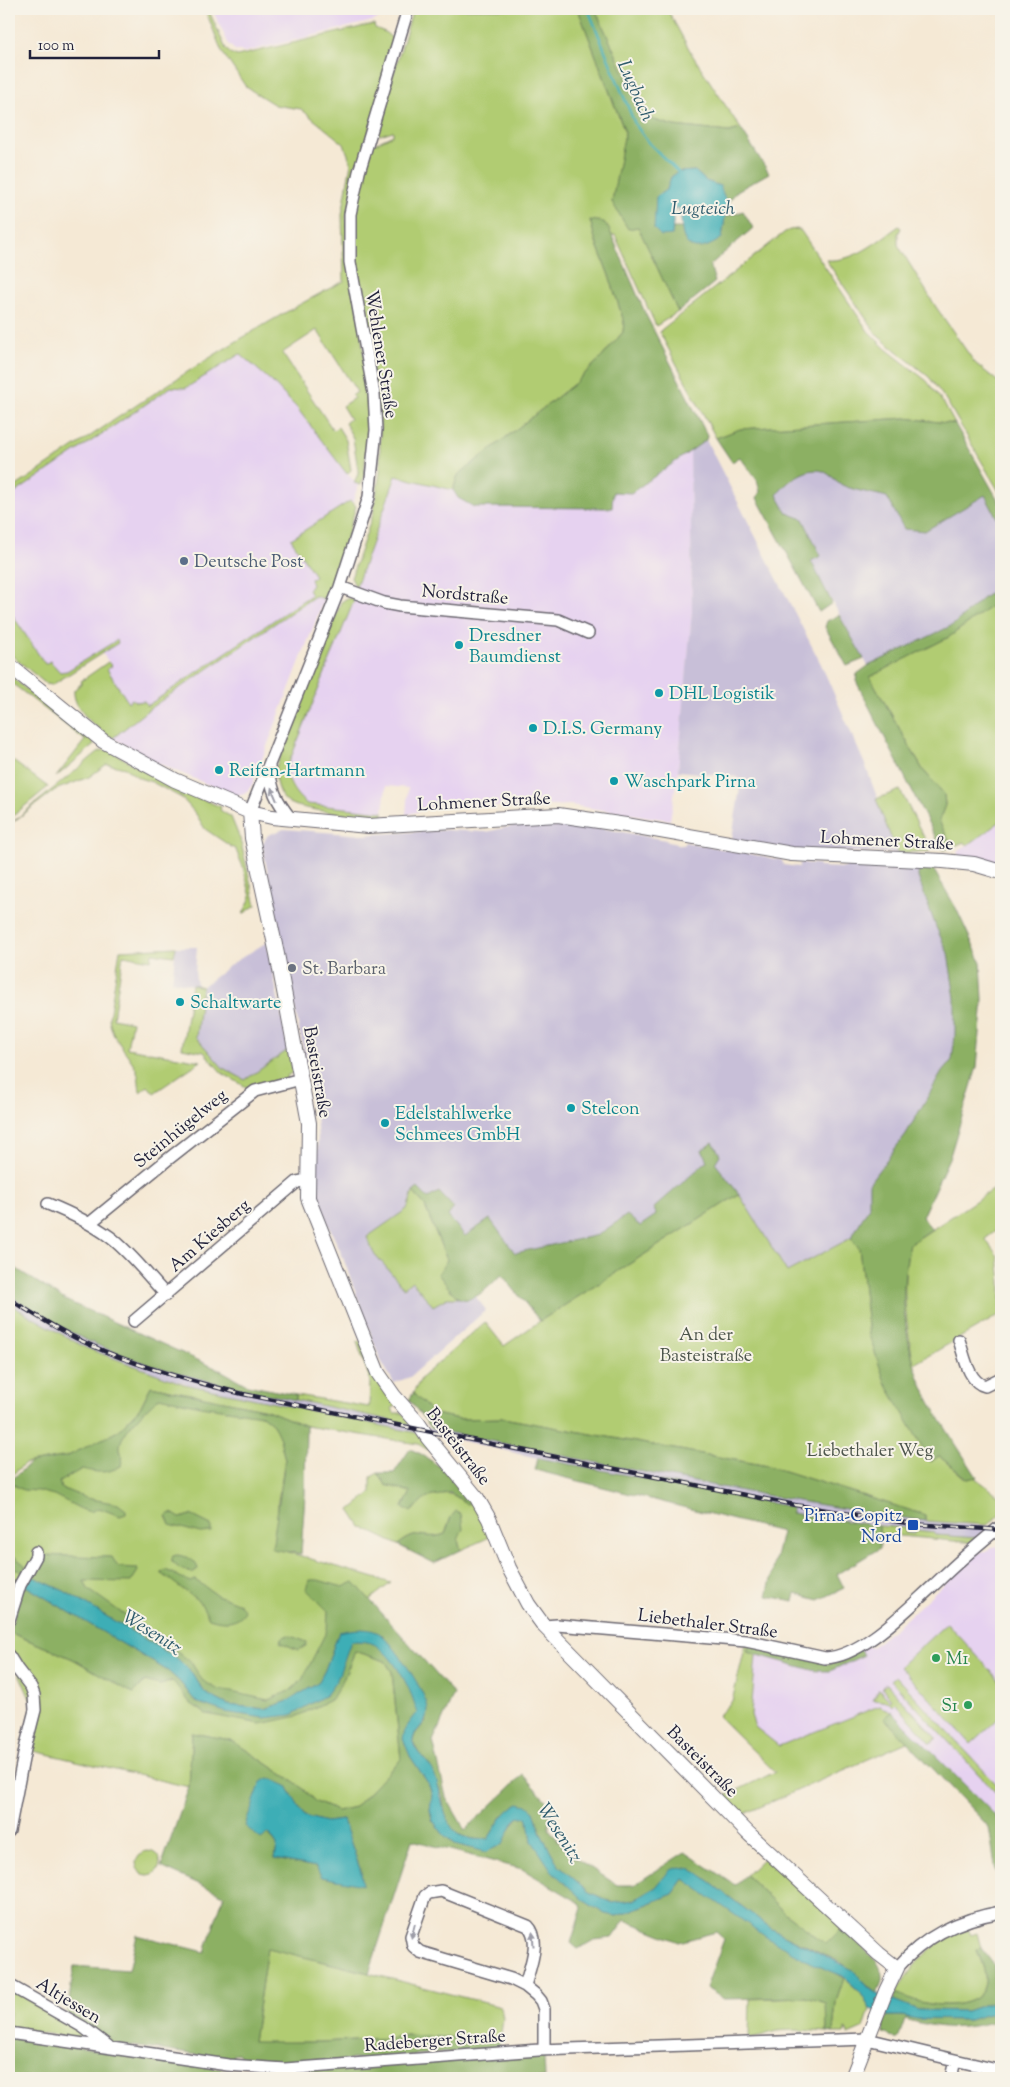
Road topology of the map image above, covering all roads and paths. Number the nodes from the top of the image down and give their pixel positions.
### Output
1 (408, 9) edge
2 (340, 586) junction
3 (588, 633) dead end
4 (9, 665) edge
5 (269, 765) junction
6 (250, 812) junction
7 (291, 819) junction
8 (1001, 872) edge
9 (301, 1079) junction
10 (308, 1180) junction
11 (48, 1204) dead end
12 (90, 1223) junction
13 (166, 1295) junction
14 (134, 1321) dead end
15 (959, 1340) dead end
16 (1001, 1378) edge
17 (1001, 1526) edge
18 (36, 1552) dead end
19 (9, 1620) edge
20 (544, 1626) junction
21 (9, 1656) edge
22 (13, 1668) edge
23 (9, 1831) edge
24 (1001, 1912) edge
25 (897, 1968) junction
26 (9, 1985) edge
27 (525, 1986) junction
28 (9, 2033) edge
29 (867, 2039) junction
30 (110, 2047) junction
31 (544, 2050) junction
32 (955, 2060) junction
33 (1001, 2071) edge
34 (852, 2078) edge
35 (951, 2078) edge

1 - 2 street, Wehlener Straße
2 - 3 street, Nordstraße
2 - 5 street, Wehlener Straße
4 - 6 main road, Lohmener Straße
5 - 6 street, Wehlener Straße
7 -> 5 street
6 - 7 main road, Lohmener Straße
6 - 9 main road, Basteistraße
7 - 8 main road, Lohmener Straße
9 - 10 main road, Basteistraße
9 - 12 street, Steinhügelweg
10 - 13 street, Am Kiesberg
10 - 20 main road, Basteistraße
11 - 12 street
12 - 13 street
13 - 14 street, Am Kiesberg
15 - 16 street
17 - 20 street, Liebethaler Straße
18 - 19 street
20 - 25 main road, Basteistraße
21 - 22 street
22 - 23 street
24 - 25 street
25 - 29 main road
26 - 30 street, Altjessen
27 -> 27 street
27 - 31 street
28 - 30 street, Radeberger Straße
29 - 31 street, Radeberger Straße
29 - 32 street, Radeberger Straße
29 - 34 main road
30 - 31 street, Radeberger Straße
32 - 33 street, Radeberger Straße
32 - 35 street

